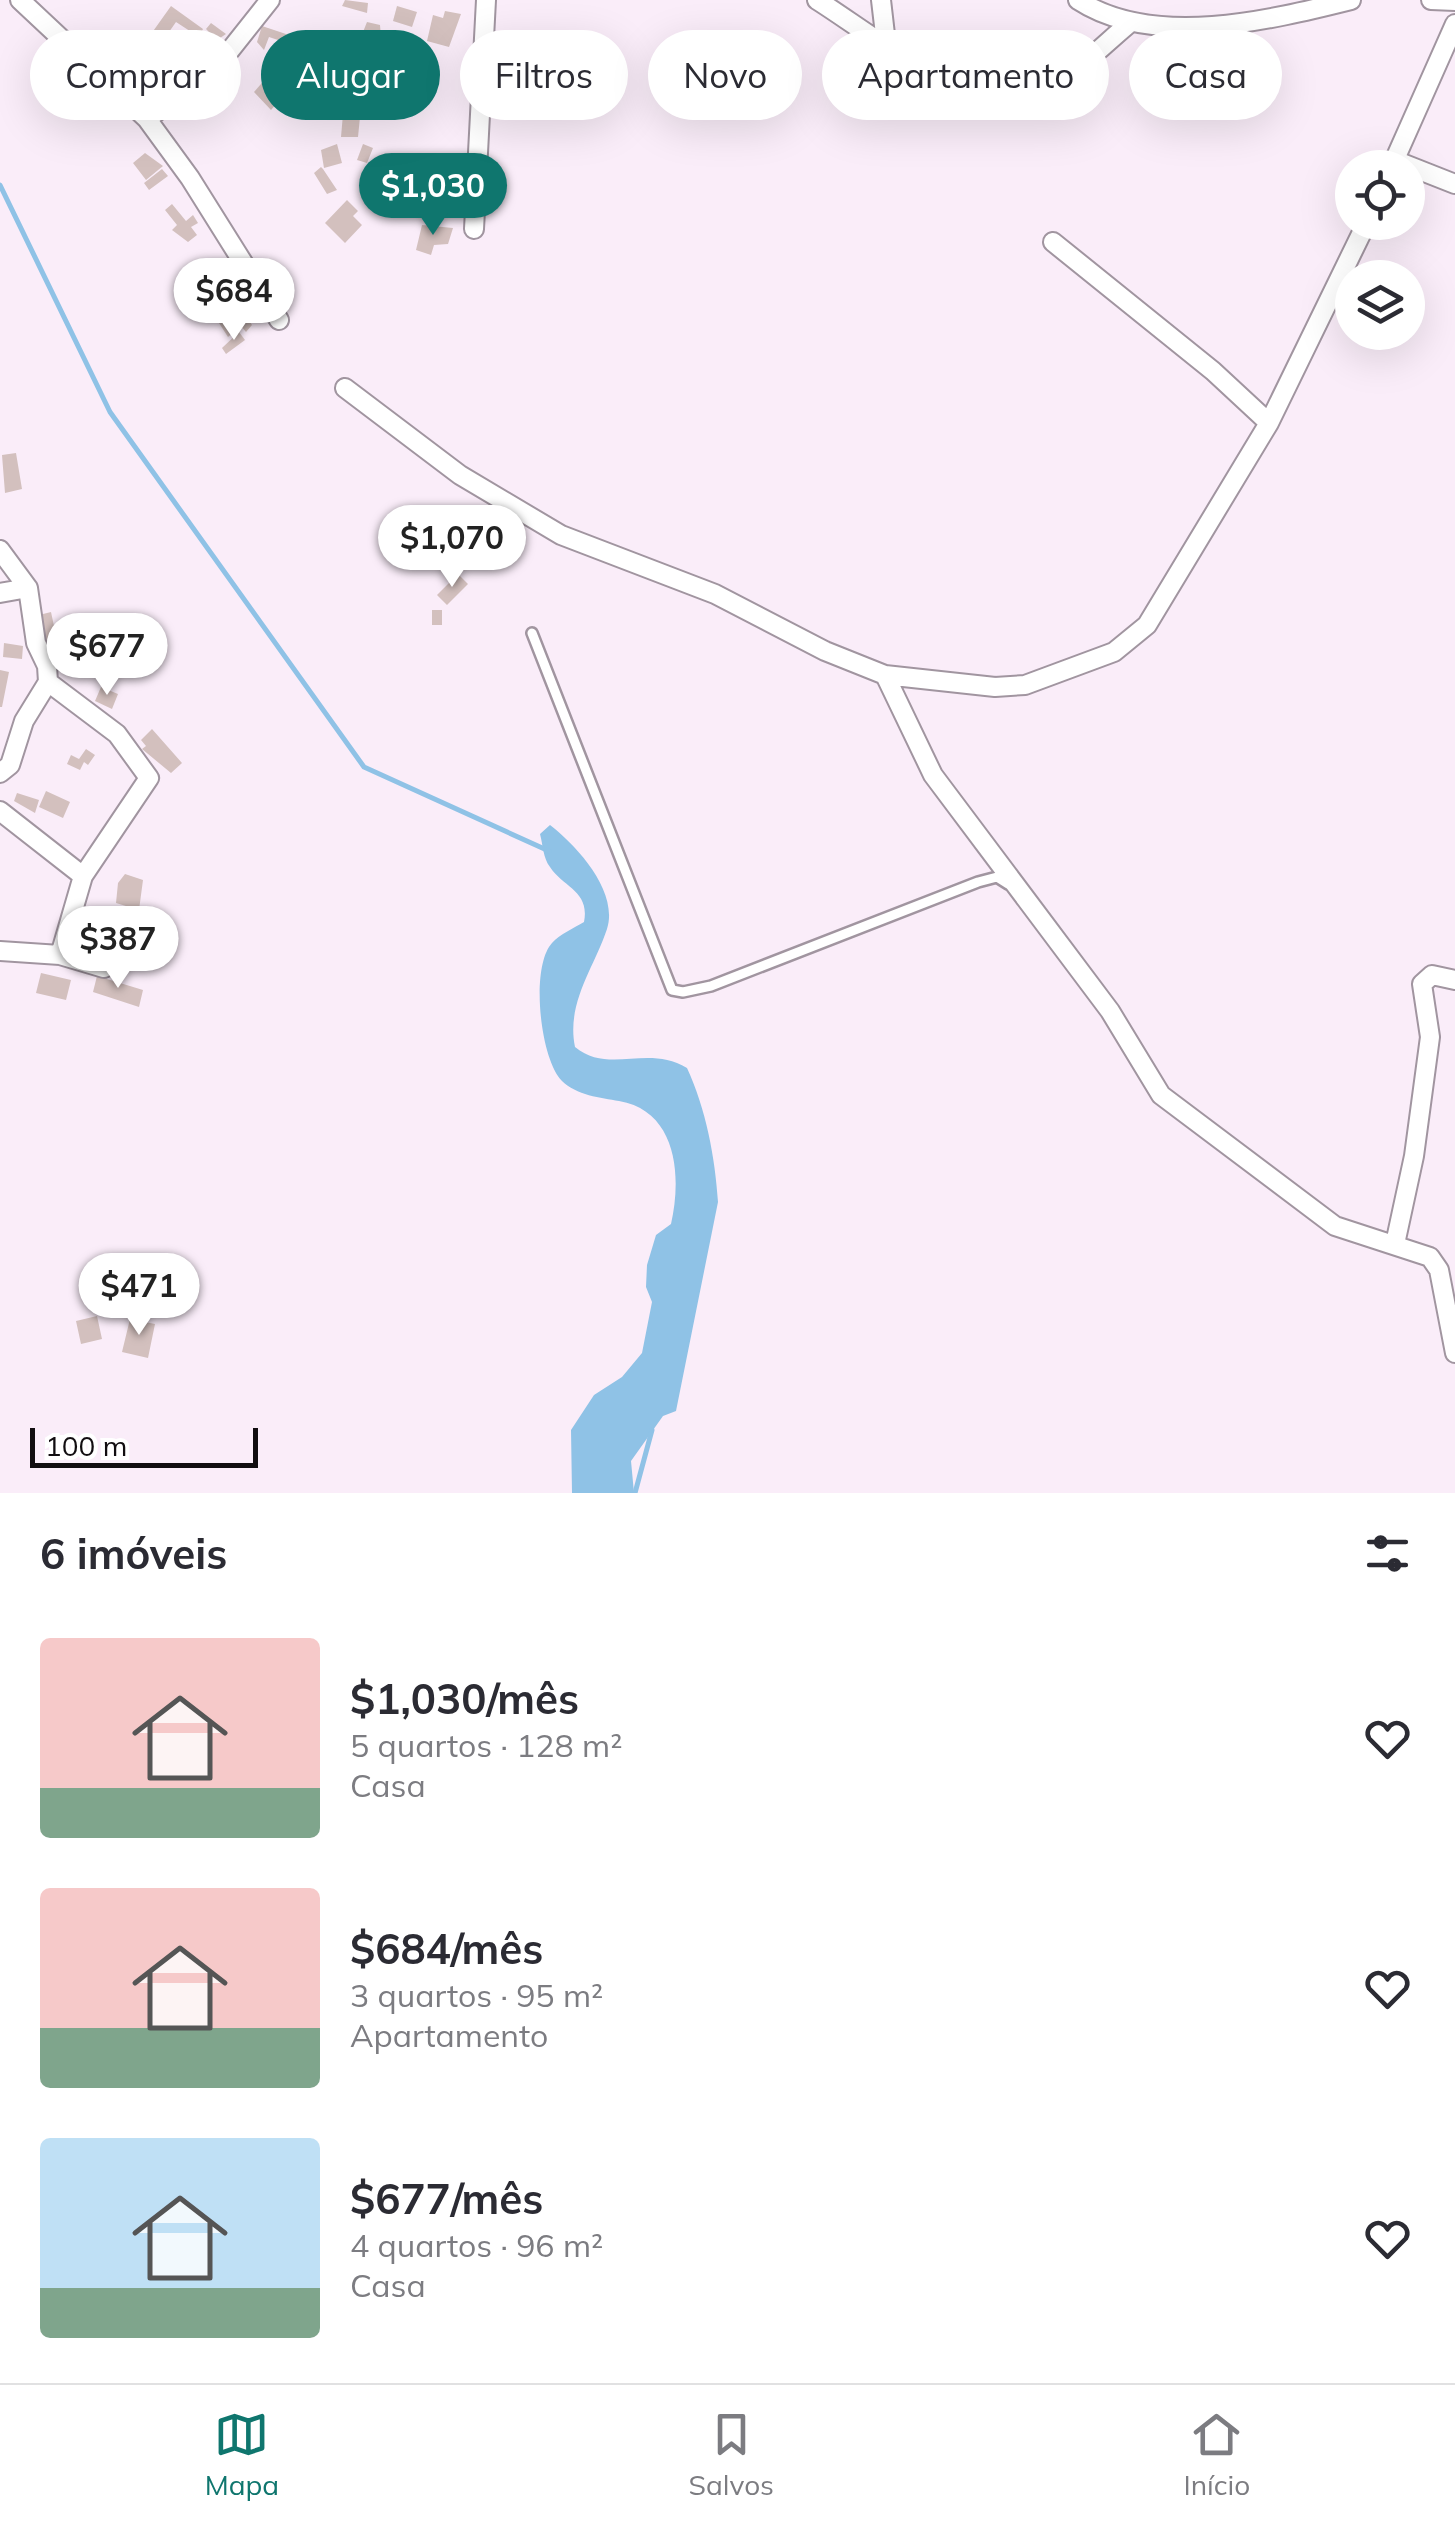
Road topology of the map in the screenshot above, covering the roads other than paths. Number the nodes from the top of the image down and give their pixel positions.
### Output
1 (20, 0) edge
2 (270, 0) edge
3 (486, 0) edge
4 (816, 0) edge
5 (881, 0) edge
6 (1078, 0) edge
7 (1352, 0) edge
8 (1431, 0) edge
9 (1455, 1) edge
10 (1130, 22) junction
11 (1455, 24) edge
12 (52, 30) edge
13 (865, 30) edge
14 (884, 30) edge
15 (241, 37) edge
16 (1109, 40) edge
17 (148, 120) edge
18 (1399, 150) edge
19 (1425, 174) edge
20 (1455, 184) edge
21 (474, 229) dead end
22 (1358, 240) edge
23 (1052, 242) dead end
24 (279, 320) dead end
25 (345, 388) dead end
26 (1269, 423) junction
27 (0, 550) edge
28 (28, 588) junction
29 (0, 593) edge
30 (532, 633) dead end
31 (886, 675) junction
32 (48, 682) junction
33 (0, 773) edge
34 (0, 811) edge
35 (84, 876) junction
36 (1019, 891) junction
37 (0, 951) edge
38 (60, 955) junction
39 (104, 968) dead end
40 (1455, 980) edge
41 (1394, 1244) junction
42 (1455, 1353) edge

1 - 12 street
2 - 15 street
3 - 21 street
4 - 13 street
5 - 14 street
6 - 10 street
7 - 10 street
8 - 9 street
10 - 16 street
11 - 18 street
17 - 24 street
19 - 20 street
22 - 26 street
23 - 26 street
25 - 31 street
26 - 31 street
27 - 28 street
28 - 29 street
28 - 32 street
30 - 36 lane
31 - 36 street
32 - 33 street
32 - 35 street
34 - 35 street
35 - 38 street
36 - 41 street
37 - 38 street
38 - 39 street
40 - 41 street
41 - 42 street

